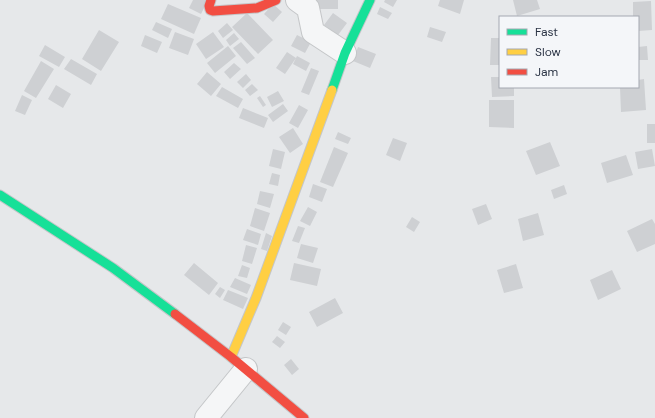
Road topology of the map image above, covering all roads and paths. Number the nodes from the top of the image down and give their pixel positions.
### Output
1 (210, 0) edge
2 (276, 0) edge
3 (297, 0) edge
4 (370, 0) edge
5 (345, 53) junction
6 (0, 195) edge
7 (239, 363) junction
8 (206, 418) edge
9 (304, 418) edge

1 - 2 main road
3 - 5 street
4 - 5 main road
5 - 7 main road
6 - 7 main road
7 - 8 street
7 - 9 main road

